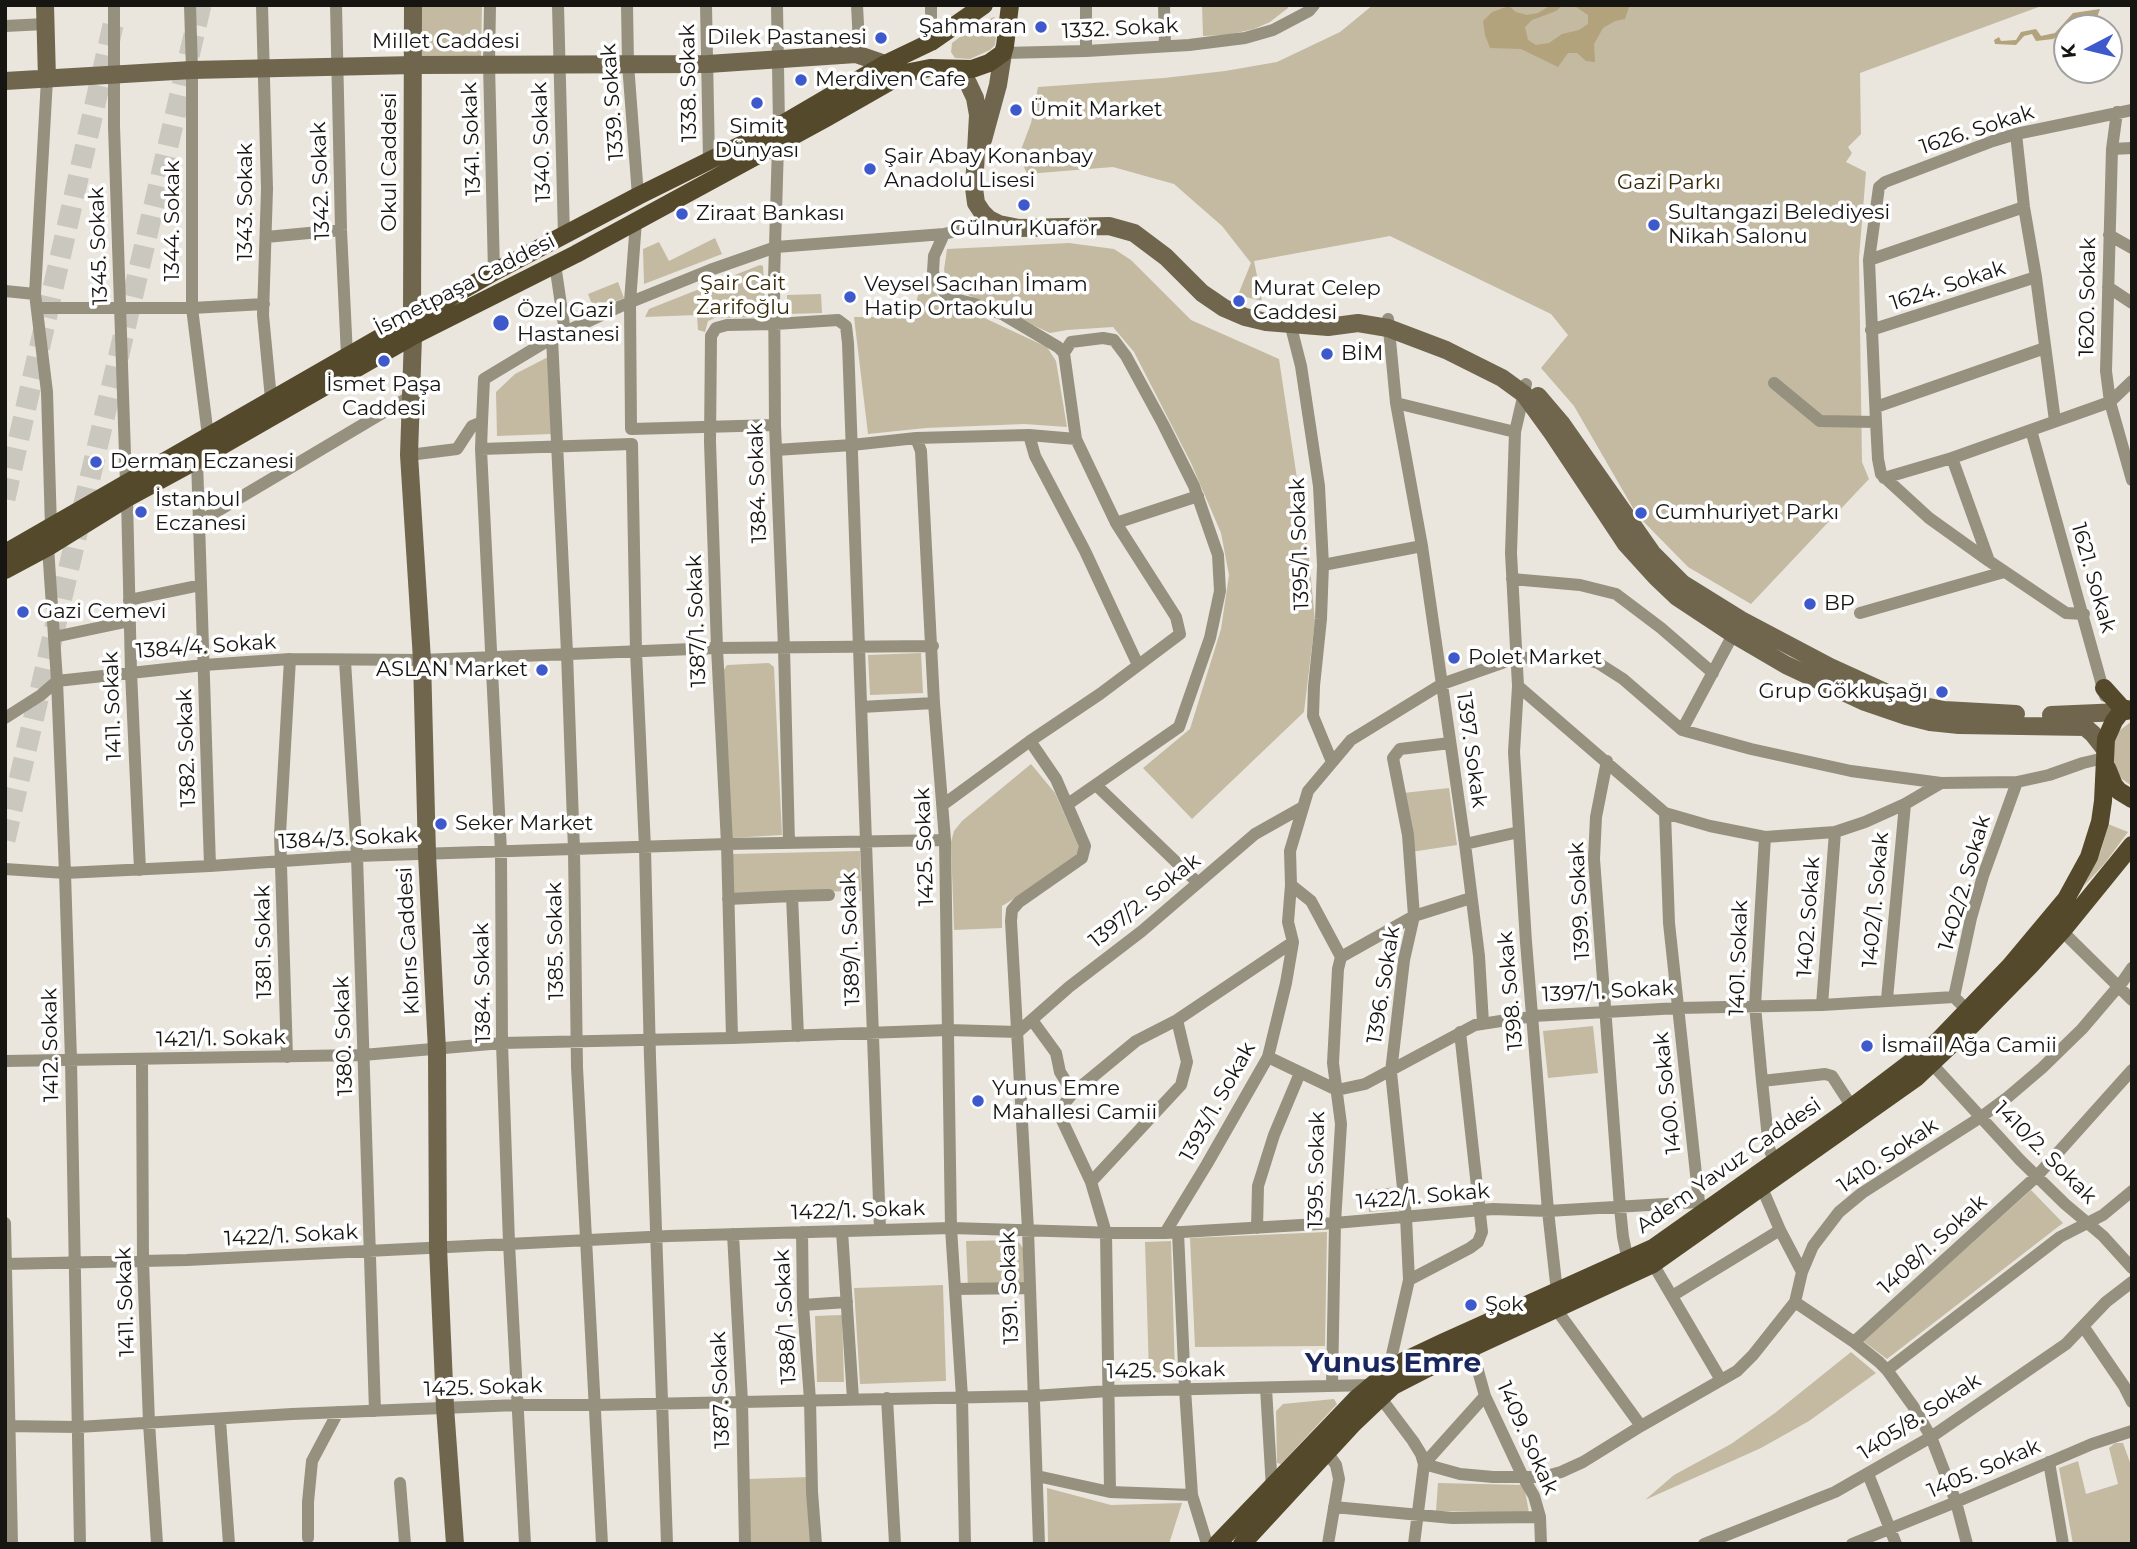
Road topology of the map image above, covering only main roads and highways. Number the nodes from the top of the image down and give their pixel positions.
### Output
1 (1010, 5) edge
2 (1023, 5) edge
3 (981, 7) edge
4 (1009, 24) junction
5 (937, 39) junction
6 (955, 70) junction
7 (412, 327) junction
8 (127, 491) junction
9 (5, 553) edge
10 (5, 570) edge
11 (2104, 688) road end
12 (2123, 711) edge
13 (2105, 748) junction
14 (2132, 799) edge
15 (2132, 845) edge
16 (1557, 1300) junction
17 (1376, 1391) junction
18 (1217, 1544) edge
19 (1241, 1544) edge

1 - 4 main road
2 - 4 main road
3 - 5 main road, İsmetpaşa Caddesi
4 - 6 main road, İsmetpaşa Caddesi
5 - 6 main road
5 - 7 main road, İsmetpaşa Caddesi
6 - 7 main road, İsmetpaşa Caddesi
7 - 8 main road, İsmetpaşa Caddesi
7 - 8 main road, İsmetpaşa Caddesi
8 - 9 main road, İsmetpaşa Caddesi
8 - 10 main road, İsmetpaşa Caddesi
11 - 12 main road
12 - 13 main road, Adem Yavuz Caddesi
13 - 14 main road
13 - 16 main road, Adem Yavuz Caddesi
15 - 16 main road, Adem Yavuz Caddesi
16 - 17 main road, Adem Yavuz Caddesi
16 - 17 main road, Adem Yavuz Caddesi
17 - 18 main road, Adem Yavuz Caddesi
17 - 19 main road, Adem Yavuz Caddesi

